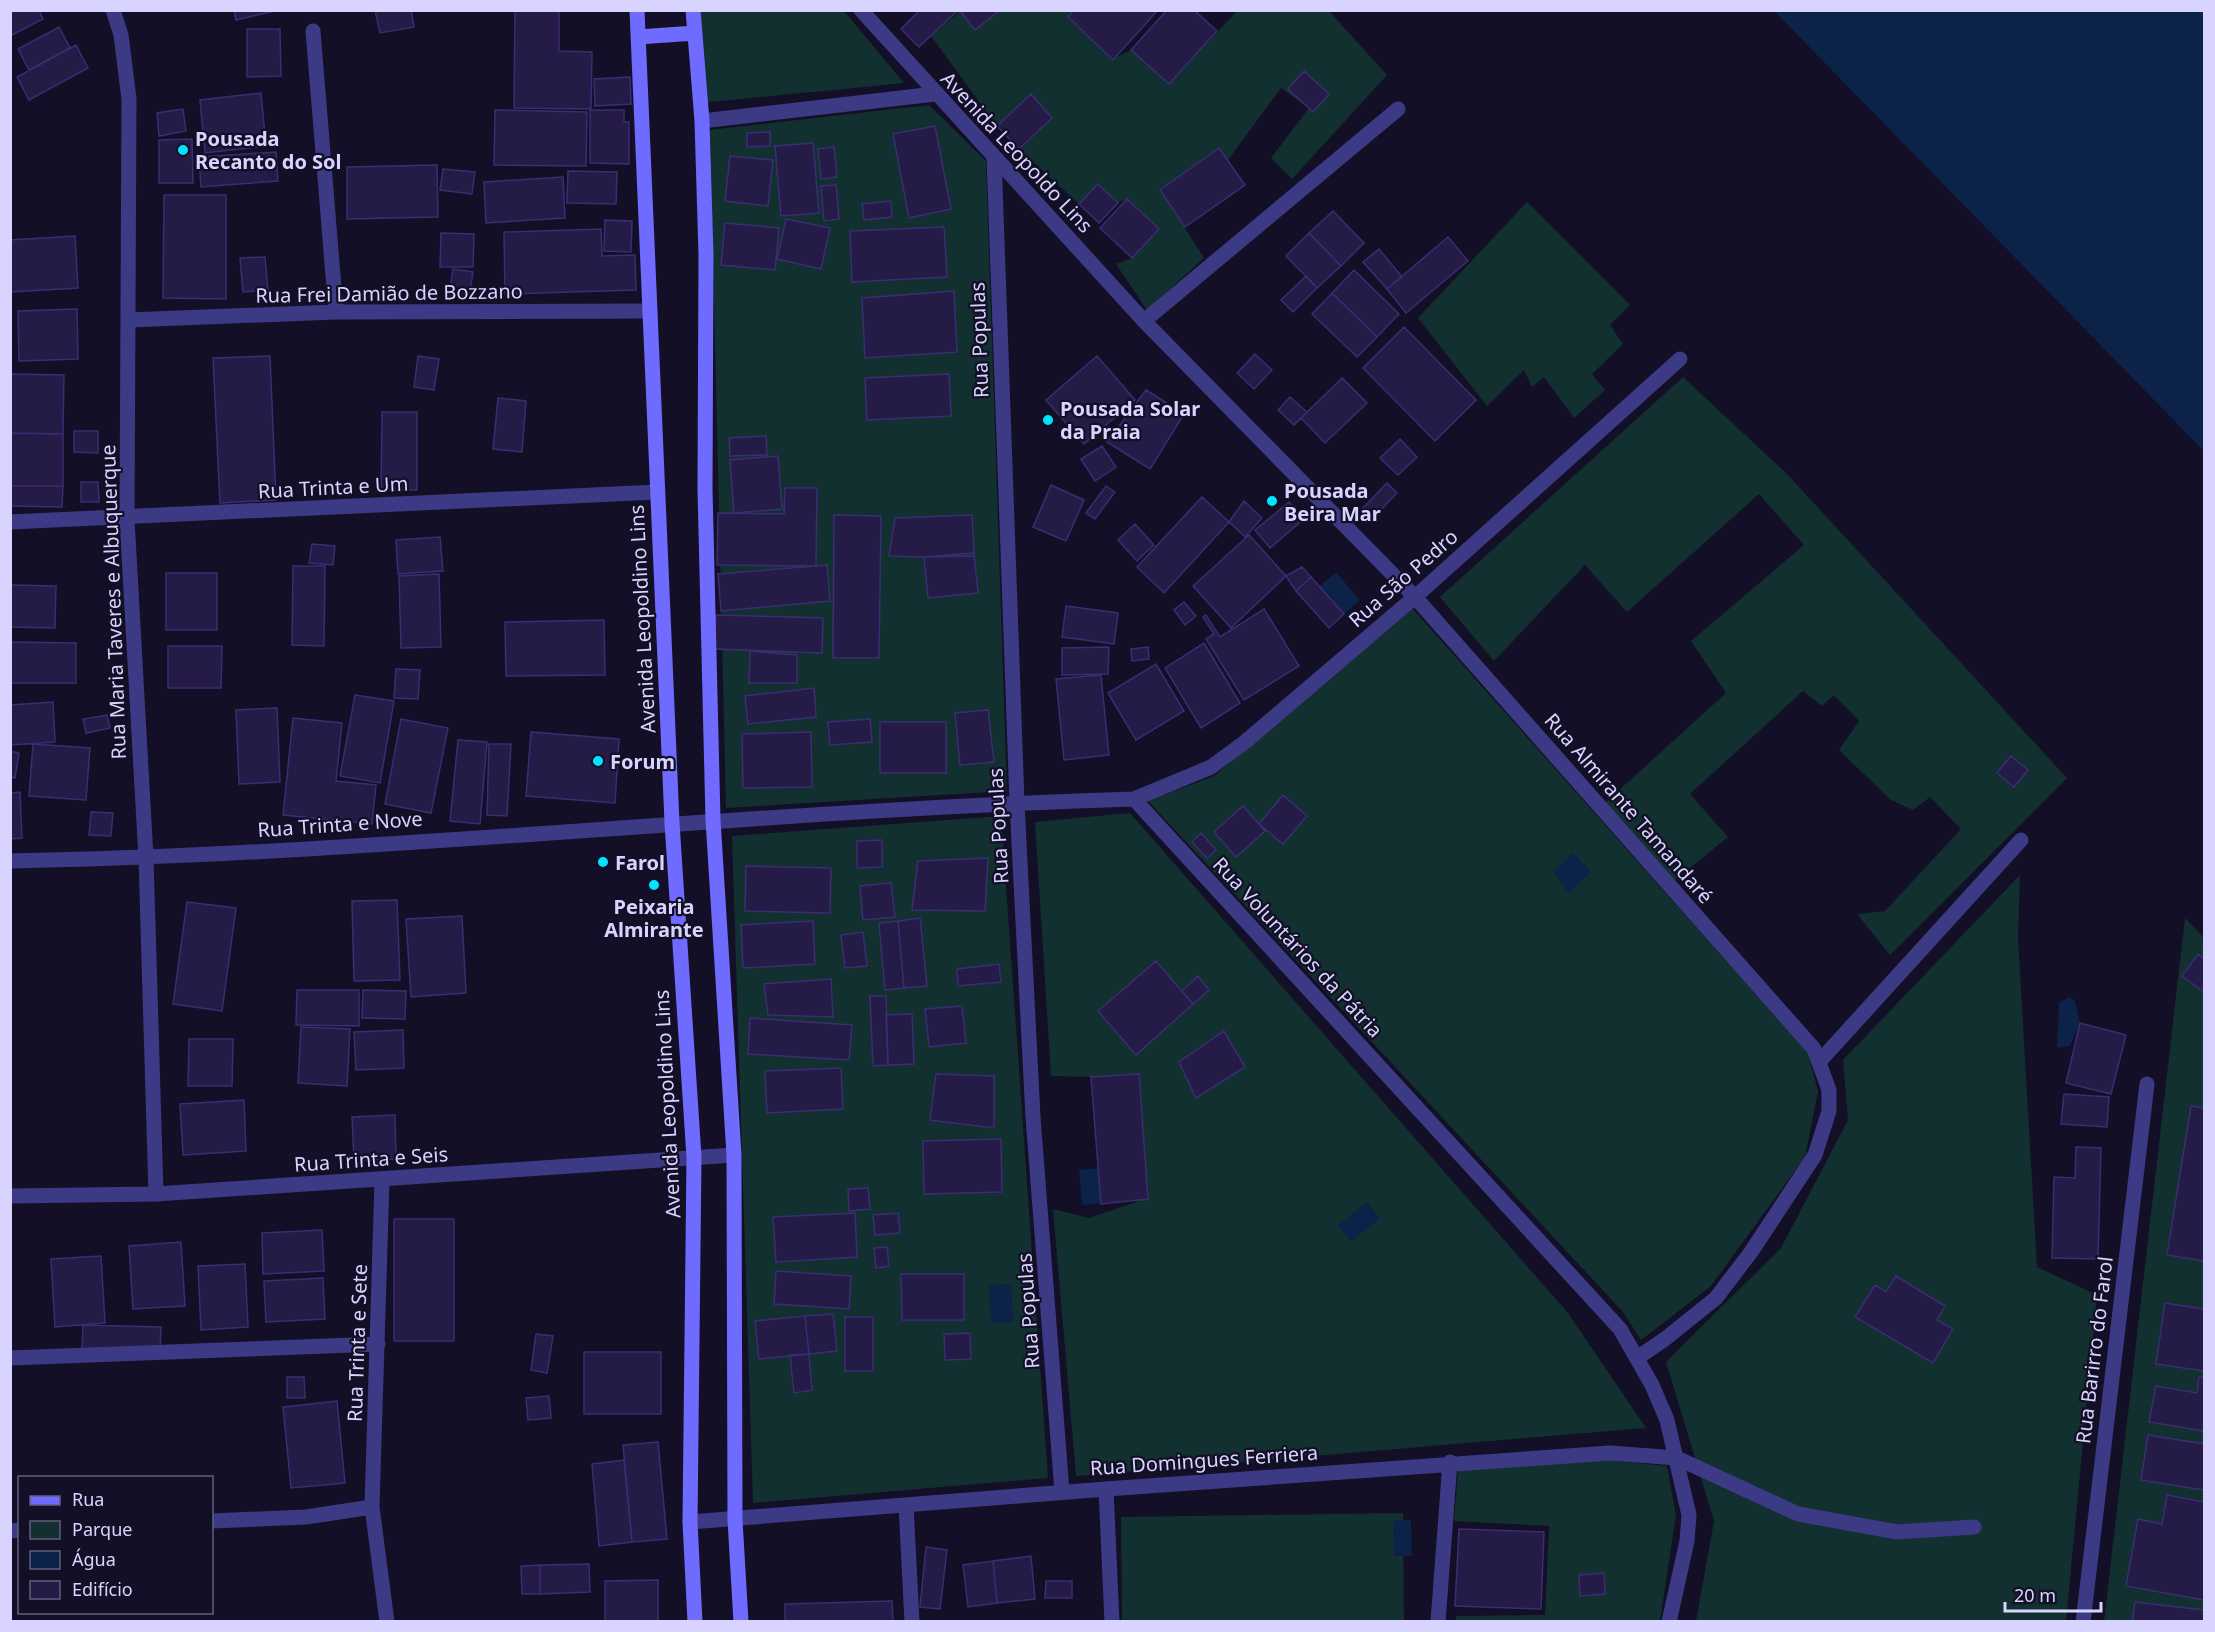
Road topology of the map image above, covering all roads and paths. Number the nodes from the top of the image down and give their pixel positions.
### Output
1 (113, 10) edge
2 (637, 10) edge
3 (693, 10) edge
4 (861, 10) edge
5 (313, 31) dead end
6 (695, 33) junction
7 (638, 37) junction
8 (935, 94) junction
9 (1398, 109) dead end
10 (702, 121) junction
11 (994, 157) junction
12 (650, 311) junction
13 (336, 312) junction
14 (128, 320) junction
15 (1144, 321) junction
16 (1680, 359) dead end
17 (657, 492) junction
18 (128, 519) junction
19 (10, 522) edge
20 (1415, 597) junction
21 (1134, 799) junction
22 (1017, 803) junction
23 (713, 820) junction
24 (672, 823) junction
25 (2021, 840) dead end
26 (146, 858) junction
27 (10, 861) edge
28 (1819, 1062) junction
29 (2146, 1084) dead end
30 (734, 1155) junction
31 (694, 1157) junction
32 (382, 1180) junction
33 (156, 1194) junction
34 (10, 1196) edge
35 (378, 1344) junction
36 (10, 1358) edge
37 (1637, 1358) junction
38 (1677, 1458) junction
39 (1450, 1462) junction
40 (1106, 1488) junction
41 (1062, 1492) junction
42 (906, 1505) junction
43 (372, 1507) junction
44 (735, 1520) junction
45 (213, 1521) edge
46 (690, 1522) junction
47 (1974, 1527) dead end
48 (387, 1622) edge
49 (695, 1622) edge
50 (741, 1622) edge
51 (912, 1622) edge
52 (1112, 1622) edge
53 (1438, 1622) edge
54 (1669, 1622) edge
55 (2083, 1622) edge

1 - 14 street, Rua Maria Taveres e Albuquerque
2 - 7 main road, Avenida Leopoldino Lins
3 - 6 main road
4 - 8 street, Avenida Leopoldo Lins
5 - 13 street
6 - 7 main road
6 - 10 main road
7 - 12 main road, Avenida Leopoldino Lins
8 - 10 street
8 - 11 street, Avenida Leopoldo Lins
9 - 15 street
10 - 23 main road
11 - 15 street, Avenida Leopoldo Lins
11 - 22 street, Rua Populas
12 - 13 street, Rua Frei Damião de Bozzano
12 - 17 main road, Avenida Leopoldino Lins
13 - 14 street, Rua Frei Damião de Bozzano
14 - 18 street, Rua Maria Taveres e Albuquerque
15 - 20 street, Rua Almirante Tamandaré
16 - 20 street, Rua São Pedro
17 - 18 street, Rua Trinta e Um
17 - 24 main road, Avenida Leopoldino Lins
18 - 19 street, Rua Trinta e Um
18 - 26 street, Rua Maria Taveres e Albuquerque
20 - 21 street, Rua São Pedro
20 - 28 street, Rua Almirante Tamandaré
21 - 22 street
21 - 37 street, Rua Voluntários da Pátria
22 - 23 street
22 - 41 street, Rua Populas
23 - 24 street, Rua Trinta e Nove
23 - 30 main road
24 - 26 street, Rua Trinta e Nove
24 - 31 main road, Avenida Leopoldino Lins
25 - 28 street
26 - 27 street, Rua Trinta e Nove
26 - 33 street, Rua Maria Taveres e Albuquerque
28 - 37 street, Rua Almirante Tamandaré
29 - 55 street, Rua Barirro do Farol
30 - 31 street, Rua Trinta e Seis
30 - 44 main road
31 - 32 street, Rua Trinta e Seis
31 - 46 main road, Avenida Leopoldino Lins
32 - 33 street, Rua Trinta e Seis
32 - 35 street, Rua Trinta e Sete
33 - 34 street, Rua Trinta e Seis
35 - 36 street
35 - 43 street, Rua Trinta e Sete
37 - 38 street, Rua Voluntários da Pátria
38 - 39 street, Rua Domingues Ferriera
38 - 47 street
38 - 54 street, Rua Voluntários da Pátria
39 - 40 street, Rua Domingues Ferriera
39 - 53 street
40 - 41 street, Rua Domingues Ferriera
40 - 52 street
41 - 42 street, Rua Domingues Ferriera
42 - 44 street, Rua Domingues Ferriera
42 - 51 street
43 - 45 street
43 - 48 street, Rua Trinta e Sete
44 - 46 street, Rua Domingues Ferriera
44 - 50 main road
46 - 49 main road, Avenida Leopoldino Lins

